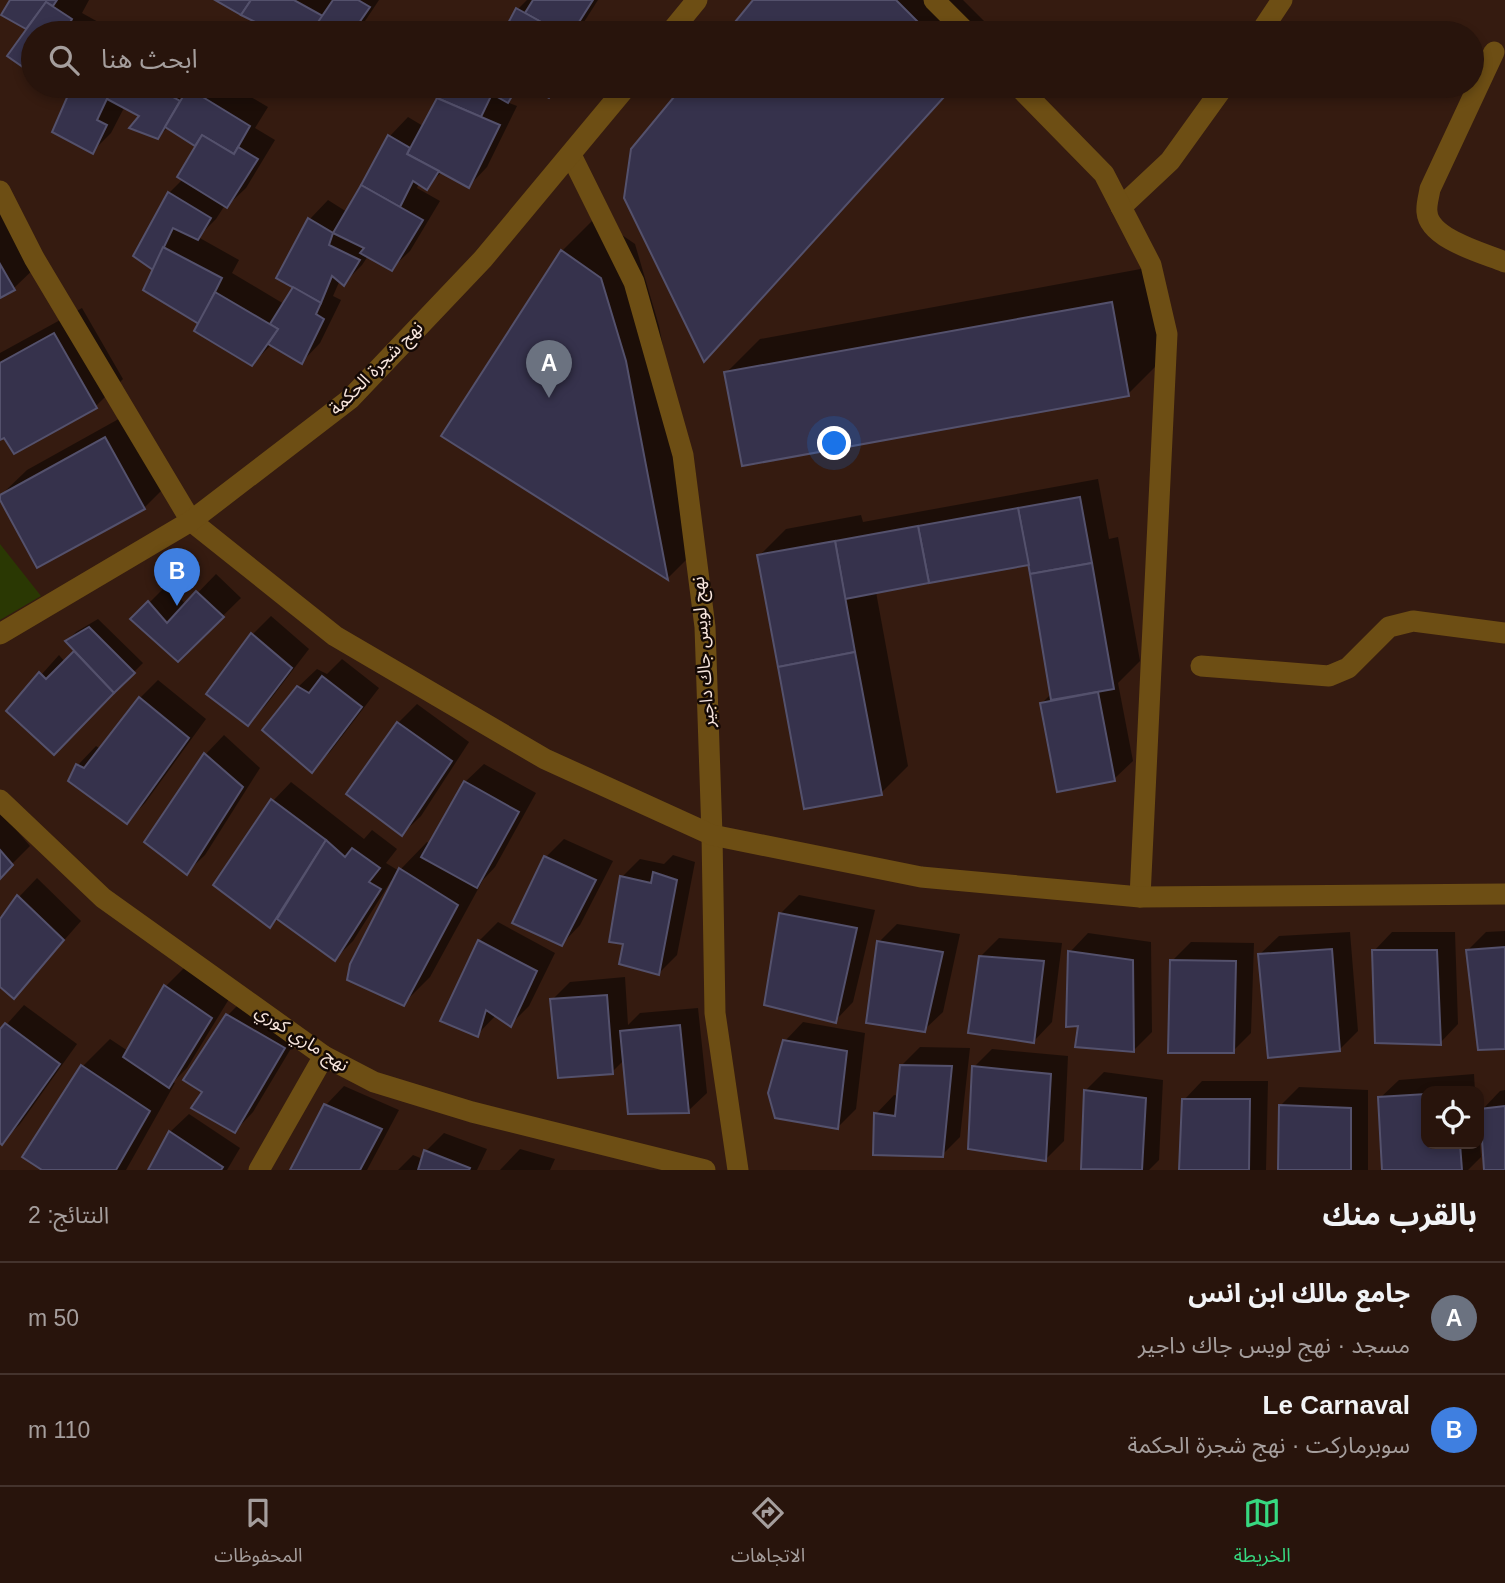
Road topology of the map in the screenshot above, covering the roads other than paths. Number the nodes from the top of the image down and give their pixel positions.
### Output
1 (697, 0) edge
2 (934, 0) edge
3 (1282, 0) edge
4 (680, 21) edge
5 (955, 21) edge
6 (1268, 21) edge
7 (1494, 52) dead end
8 (1484, 73) edge
9 (617, 98) edge
10 (1030, 98) edge
11 (1215, 98) edge
12 (1473, 98) edge
13 (570, 155) junction
14 (0, 191) edge
15 (1121, 207) junction
16 (1505, 262) edge
17 (191, 521) junction
18 (1505, 633) edge
19 (0, 634) edge
20 (1201, 666) dead end
21 (0, 800) edge
22 (712, 835) junction
23 (1505, 894) edge
24 (1140, 897) junction
25 (324, 1056) junction
26 (259, 1170) edge
27 (705, 1170) edge
28 (738, 1170) edge

1 - 4 street
2 - 5 street
3 - 6 street
7 - 8 street
9 - 13 street, نهج شجرة الحكمة
10 - 15 street
11 - 15 street
12 - 16 street
13 - 17 street, نهج شجرة الحكمة
13 - 22 street, نهج لويس جاك داجير
14 - 17 street
15 - 24 street
17 - 19 street, نهج شجرة الحكمة
17 - 22 street
18 - 20 street
21 - 25 street, نهج ماري كوري
22 - 24 street
22 - 28 street, نهج لويس جاك داجير
23 - 24 street
25 - 26 street
25 - 27 street, نهج ماري كوري

